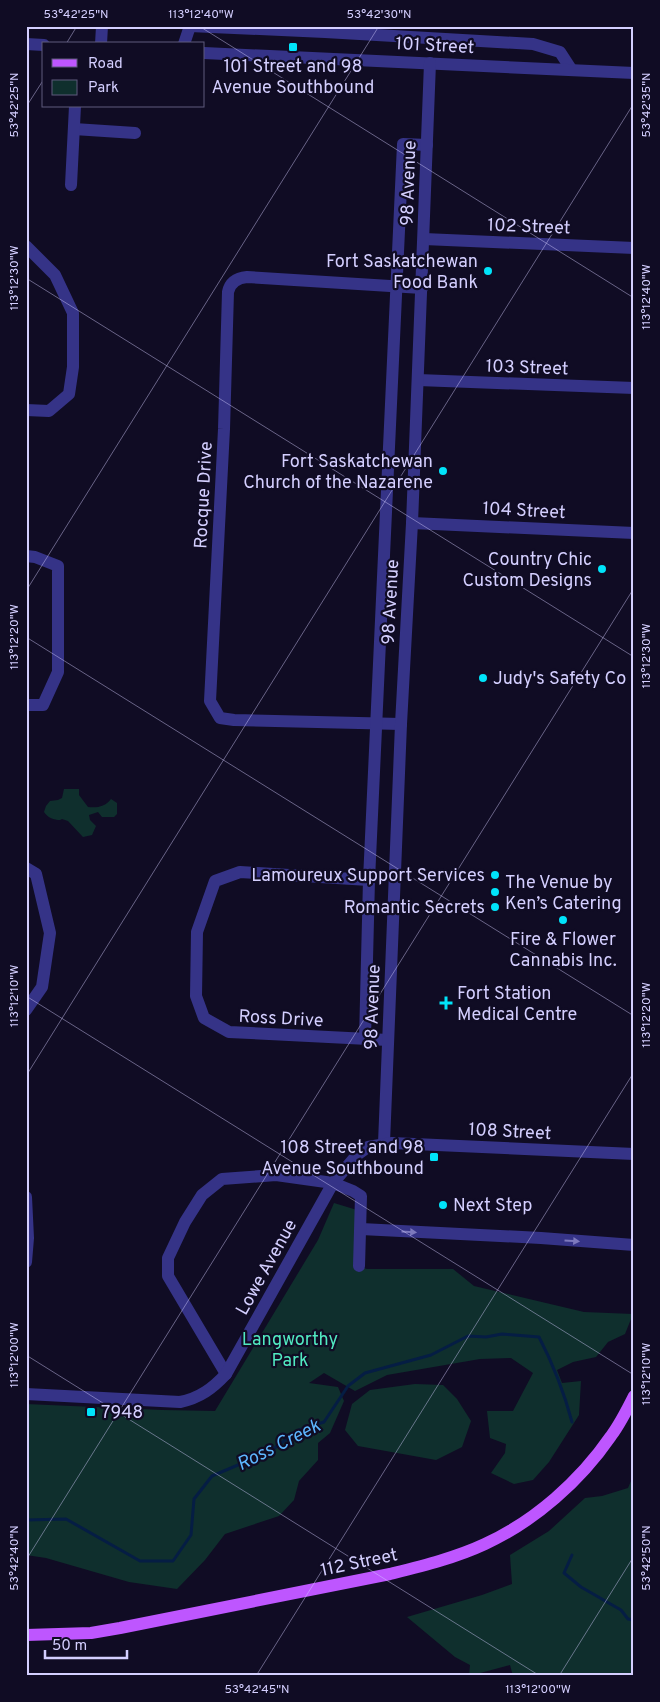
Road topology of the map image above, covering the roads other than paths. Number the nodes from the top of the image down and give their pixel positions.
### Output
1 (102, 26) edge
2 (101, 42) edge
3 (185, 42) edge
4 (26, 44) edge
5 (42, 45) edge
6 (205, 53) edge
7 (430, 63) junction
8 (571, 69) junction
9 (634, 73) edge
10 (75, 108) edge
11 (74, 129) junction
12 (135, 133) dead end
13 (427, 145) junction
14 (71, 186) dead end
15 (424, 239) junction
16 (26, 246) edge
17 (634, 248) edge
18 (396, 286) junction
19 (422, 288) junction
20 (418, 380) junction
21 (634, 388) edge
22 (26, 410) edge
23 (412, 523) junction
24 (634, 533) edge
25 (26, 556) edge
26 (26, 705) edge
27 (376, 723) junction
28 (401, 724) junction
29 (26, 868) edge
30 (369, 880) junction
31 (26, 1010) edge
32 (365, 1039) junction
33 (388, 1040) junction
34 (384, 1143) junction
35 (634, 1154) edge
36 (333, 1184) junction
37 (26, 1197) edge
38 (361, 1229) junction
39 (634, 1245) edge
40 (26, 1262) edge
41 (359, 1266) dead end
42 (226, 1374) junction
43 (26, 1394) edge
44 (634, 1396) edge
45 (26, 1635) edge

1 - 2 street
3 - 8 street
4 - 5 street
6 - 7 street, 101 Street
7 - 8 street, 101 Street
7 - 13 street, 98 Avenue
8 - 9 street, 101 Street
10 - 11 street
11 - 12 street
11 - 14 street
13 - 15 street, 98 Avenue
13 - 18 street
15 - 17 street, 102 Street
15 - 19 street, 98 Avenue
16 - 22 street
18 - 19 street, Rocque Drive
18 - 27 street
18 - 27 street, Rocque Drive
19 - 20 street, 98 Avenue
20 - 21 street, 103 Street
20 - 23 street, 98 Avenue
23 - 24 street, 104 Street
23 - 28 street, 98 Avenue
25 - 26 street
27 - 28 street, Rocque Drive
27 - 30 street
28 - 33 street, 98 Avenue
29 - 31 street
30 - 32 street
30 - 32 street, Ross Drive
32 - 33 street, Ross Drive
33 - 34 street, 98 Avenue
34 - 35 street, 108 Street
34 - 36 street, Lowe Avenue
36 - 38 street
36 - 42 street, Lowe Avenue
36 - 42 street
37 - 40 street
38 -> 39 street
38 - 41 street
42 - 43 street, Lowe Avenue
44 - 45 main road, 112 Street

